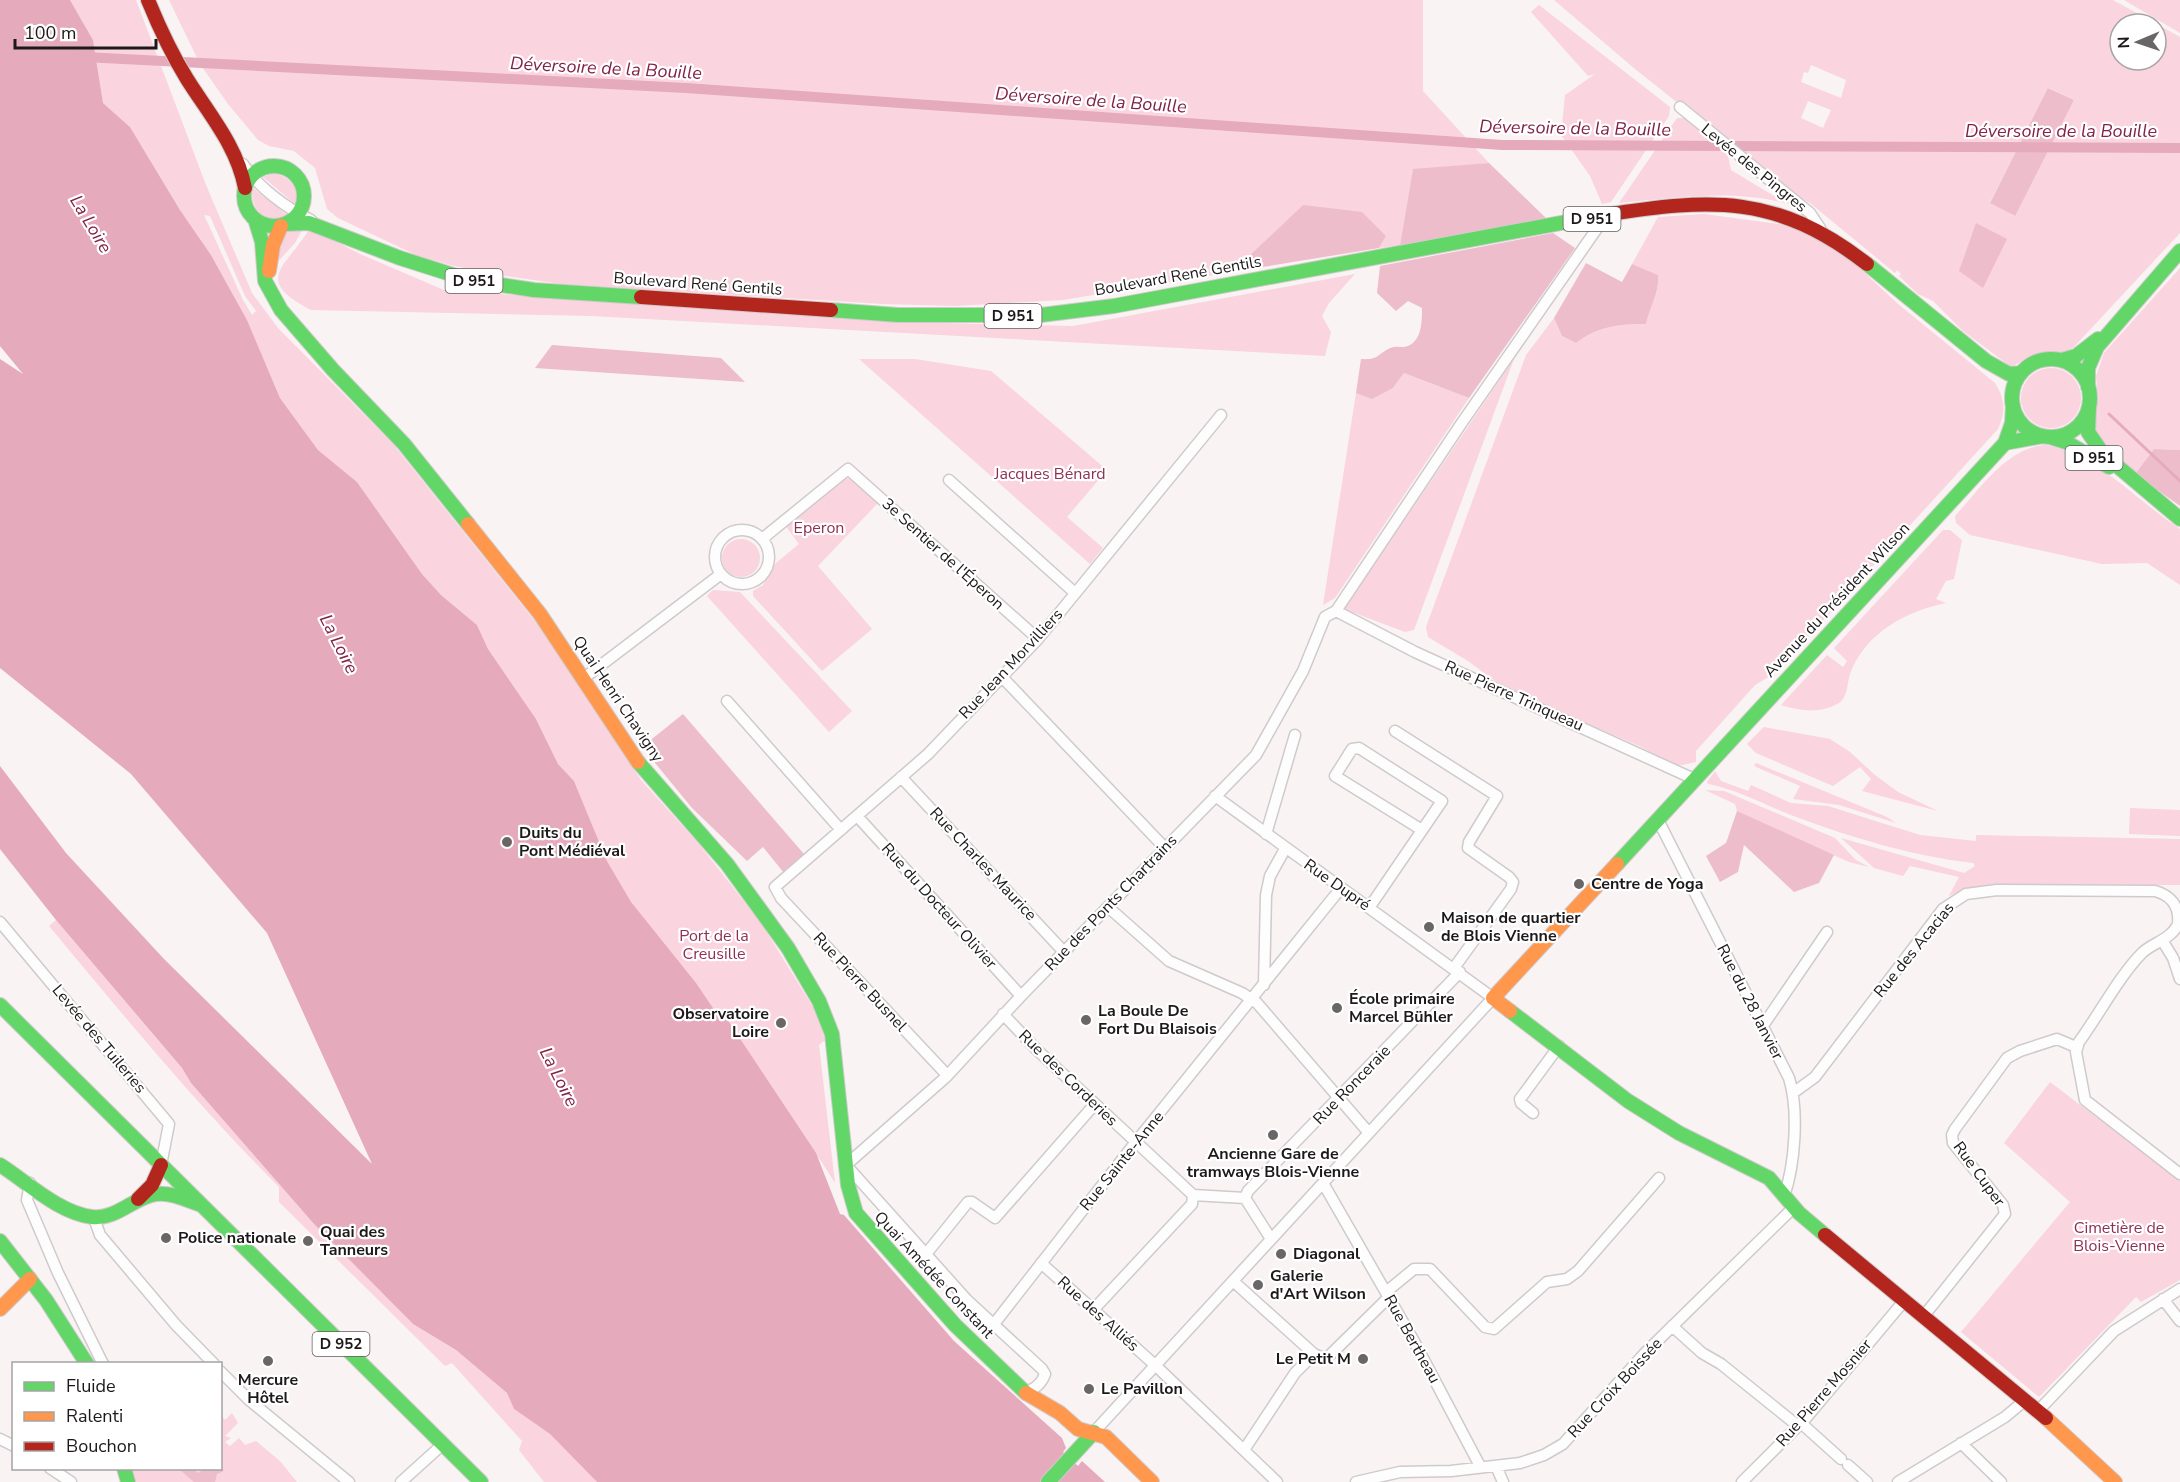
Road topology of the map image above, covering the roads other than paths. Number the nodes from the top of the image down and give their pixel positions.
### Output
1 (148, 0) edge
2 (204, 104) junction
3 (1680, 107) dead end
4 (265, 168) junction
5 (253, 176) junction
6 (245, 188) junction
7 (304, 194) junction
8 (299, 213) junction
9 (1605, 217) junction
10 (255, 219) junction
11 (284, 225) junction
12 (1824, 233) junction
13 (360, 243) junction
14 (2180, 251) edge
15 (272, 295) junction
16 (2110, 329) junction
17 (1960, 342) junction
18 (2062, 360) junction
19 (2021, 373) junction
20 (2088, 387) junction
21 (2013, 402) junction
22 (2089, 407) junction
23 (1221, 415) dead end
24 (2047, 436) junction
25 (2005, 443) junction
26 (949, 480) dead end
27 (2136, 484) junction
28 (2180, 519) edge
29 (762, 539) junction
30 (721, 574) junction
31 (1075, 593) junction
32 (1336, 611) junction
33 (1038, 639) junction
34 (1002, 676) junction
35 (584, 678) junction
36 (727, 701) dead end
37 (1395, 731) dead end
38 (1295, 735) dead end
39 (901, 777) junction
40 (1694, 779) junction
41 (1215, 796) junction
42 (857, 816) junction
43 (1658, 820) junction
44 (840, 830) junction
45 (1422, 830) junction
46 (1266, 834) junction
47 (1165, 848) junction
48 (1285, 849) junction
49 (775, 888) joint
50 (1341, 888) junction
51 (2176, 896) edge
52 (1108, 907) junction
53 (1369, 908) junction
54 (0, 922) edge
55 (1827, 932) dead end
56 (2162, 940) junction
57 (1064, 952) junction
58 (1457, 970) junction
59 (2180, 979) edge
60 (1264, 985) junction
61 (1021, 996) junction
62 (1493, 998) junction
63 (1252, 999) junction
64 (0, 1005) edge
65 (1003, 1014) junction
66 (1762, 1027) junction
67 (1559, 1046) junction
68 (2076, 1047) junction
69 (947, 1075) junction
70 (1793, 1093) junction
71 (1340, 1098) junction
72 (1095, 1104) junction
73 (1533, 1113) dead end
74 (1369, 1133) junction
75 (1135, 1143) junction
76 (161, 1165) junction
77 (846, 1165) junction
78 (0, 1166) edge
79 (2180, 1174) edge
80 (1659, 1178) dead end
81 (30, 1183) junction
82 (1323, 1183) junction
83 (1193, 1195) junction
84 (1784, 1196) junction
85 (1245, 1198) junction
86 (137, 1200) junction
87 (202, 1205) junction
88 (1793, 1208) junction
89 (94, 1218) junction
90 (1271, 1239) junction
91 (0, 1240) edge
92 (926, 1254) junction
93 (1041, 1263) junction
94 (30, 1280) junction
95 (1233, 1281) junction
96 (2180, 1290) edge
97 (1388, 1295) junction
98 (2163, 1299) junction
99 (1904, 1301) junction
100 (0, 1308) edge
101 (1094, 1309) junction
102 (1923, 1317) junction
103 (2180, 1321) edge
104 (994, 1324) junction
105 (1672, 1326) junction
106 (1314, 1354) junction
107 (86, 1362) edge
108 (102, 1362) edge
109 (212, 1362) edge
110 (1155, 1365) junction
111 (222, 1373) edge
112 (1024, 1391) junction
113 (2023, 1402) junction
114 (2038, 1411) junction
115 (1800, 1424) junction
116 (1094, 1432) junction
117 (1961, 1443) junction
118 (442, 1444) junction
119 (1244, 1450) junction
120 (1480, 1466) junction
121 (1496, 1466) junction
122 (53, 1470) edge
123 (1451, 1477) edge
124 (2108, 1480) edge
125 (71, 1482) edge
126 (349, 1482) edge
127 (401, 1482) edge
128 (481, 1482) edge
129 (1048, 1482) edge
130 (1152, 1482) edge
131 (1277, 1482) edge
132 (1356, 1482) edge
133 (1503, 1482) edge
134 (1742, 1482) edge
135 (1867, 1482) edge
136 (1898, 1482) edge
137 (2001, 1482) edge

1 - 2 main road
2 - 4 main road
2 - 5 street
2 - 6 main road
3 - 12 street, Levée des Pingres
4 - 5 main road
4 - 7 main road, Boulevard René Gentils
5 - 6 main road
5 - 8 street
6 - 10 main road
7 - 8 main road
7 - 13 main road, Boulevard René Gentils / D 951
8 - 11 main road
8 - 13 street
9 - 12 main road, Boulevard René Gentils / D 951
9 - 13 main road, Boulevard René Gentils / D 951
9 - 32 street, Rue des Ponts Chartrains
10 - 11 main road, Boulevard René Gentils
10 - 15 main road
11 - 13 main road, Boulevard René Gentils / D 951
11 - 15 main road
12 - 17 main road, Boulevard René Gentils / D 951
14 - 16 main road
15 - 35 main road, Quai Henri Chavigny
16 - 18 main road
16 - 20 main road
17 - 19 main road, Boulevard René Gentils / D 951
17 - 21 main road, Boulevard René Gentils / D 951
18 - 19 main road
18 - 20 main road
19 - 21 main road
20 - 22 main road
21 - 24 main road
21 - 25 main road, Avenue du Président Wilson
22 - 24 main road
22 - 27 main road, D 951
23 - 31 street, Rue Jean Morvilliers
24 - 25 main road
24 - 27 main road, D 951
25 - 40 main road, Avenue du Président Wilson
26 - 31 street
27 - 28 main road, D 951
29 - 30 street
29 - 30 street
29 - 33 street, 3e Sentier de l'Éperon
30 - 35 street
31 - 33 street, Rue Jean Morvilliers
32 - 40 street, Rue Pierre Trinqueau
32 - 41 street, Rue des Ponts Chartrains
33 - 34 street, Rue Jean Morvilliers
34 - 39 street, Rue Jean Morvilliers
34 - 47 street
35 - 77 main road, Quai Henri Chavigny
36 - 44 street
37 - 58 street, Rue Ronceraie
38 - 46 street
39 - 42 street, Rue Jean Morvilliers
39 - 57 street, Rue Charles Maurice
40 - 43 main road, Avenue du Président Wilson
41 - 46 street, Rue Dupré
41 - 47 street, Rue des Ponts Chartrains
42 - 44 street, Rue Jean Morvilliers
42 - 61 street, Rue du Docteur Olivier
43 - 62 main road, Avenue du Président Wilson
43 - 66 street, Rue du 28 Janvier
44 - 49 street, Rue Jean Morvilliers
45 - 45 street
45 - 53 street
46 - 48 street, Rue Dupré
47 - 52 street, Rue des Ponts Chartrains
48 - 50 street, Rue Dupré
48 - 60 street
49 - 69 street, Rue Pierre Busnel
50 - 53 street, Rue Dupré
50 - 60 street, Rue Sainte-Anne
51 - 56 street
51 - 70 street, Rue des Acacias
52 - 57 street, Rue des Ponts Chartrains
52 - 63 street
53 - 58 street, Rue Dupré
54 - 76 street, Levée des Tuileries
55 - 66 street
56 - 59 street
56 - 68 street
57 - 61 street, Rue des Ponts Chartrains
58 - 62 street, Rue Dupré
58 - 71 street, Rue Ronceraie
60 - 63 street, Rue Sainte-Anne
61 - 65 street, Rue des Ponts Chartrains
62 - 67 main road
62 - 74 street
63 - 71 street
63 - 75 street, Rue Sainte-Anne
64 - 76 main road, D 952
65 - 69 street, Rue des Ponts Chartrains
65 - 72 street, Rue des Corderies
66 - 70 street, Rue du 28 Janvier
67 - 73 street
67 - 84 main road
68 - 79 street
68 - 102 street, Rue Cuper
69 - 77 street, Rue des Ponts Chartrains
70 - 84 street, Rue du 28 Janvier
71 - 74 street
71 - 85 street, Rue Ronceraie
72 - 75 street, Rue des Corderies
72 - 92 street
74 - 82 street
75 - 83 street, Rue des Corderies
75 - 93 street, Rue Sainte-Anne
76 - 86 main road
76 - 87 main road, D 952
77 - 92 street
77 - 112 main road, Quai Amédée Constant
78 - 81 main road
80 - 97 street
81 - 89 main road
81 - 108 street
82 - 90 street
82 - 97 street, Rue Bertheau
83 - 85 street
83 - 101 street
84 - 88 main road
85 - 90 street
86 - 87 main road
86 - 89 main road
87 - 118 main road, D 952
88 - 99 main road
88 - 105 street, Rue Croix Boissée
89 - 109 street
90 - 95 street
91 - 94 main road
92 - 104 street
93 - 101 street, Rue des Alliés
93 - 104 street, Rue Sainte-Anne
94 - 100 main road
94 - 107 main road
95 - 106 street
95 - 110 street
96 - 98 street
97 - 106 street
97 - 120 street, Rue Bertheau
98 - 103 street
98 - 114 street
99 - 102 main road
99 - 115 street, Rue Pierre Mosnier
101 - 110 street, Rue des Alliés
102 - 113 main road
104 - 112 street
105 - 115 street
105 - 121 street, Rue Croix Boissée
106 - 119 street
110 - 116 street
110 - 119 street, Rue des Alliés
111 - 126 street
112 - 116 main road, Quai Amédée Constant
113 - 114 main road
113 - 117 street
114 - 124 main road
115 - 134 street, Rue Pierre Mosnier
115 - 135 street
116 - 129 main road
116 - 130 main road, Quai Amédée Constant
117 - 136 street
117 - 137 street
118 - 127 street
118 - 128 main road, D 952
119 - 131 street, Rue des Alliés
120 - 121 street, Rue Croix Boissée
120 - 123 street, Rue Croix Boissée
121 - 133 street
122 - 125 street
123 - 132 street, Rue Croix Boissée

